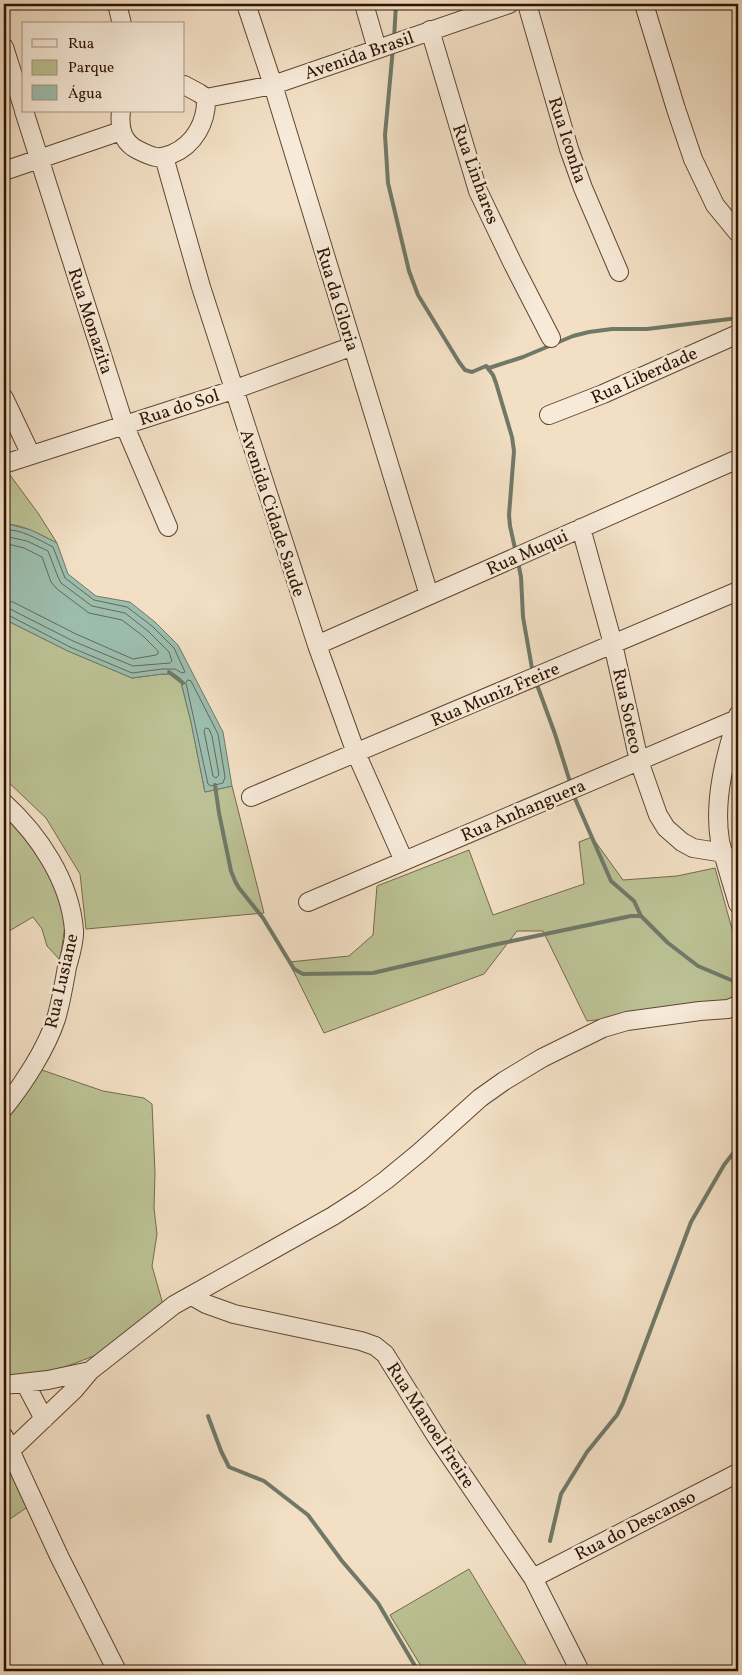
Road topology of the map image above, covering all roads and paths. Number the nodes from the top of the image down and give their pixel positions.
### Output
1 (117, 4) edge
2 (246, 4) edge
3 (364, 4) edge
4 (509, 4) edge
5 (527, 4) edge
6 (644, 4) edge
7 (460, 12) edge
8 (122, 22) edge
9 (430, 30) junction
10 (4, 47) edge
11 (377, 49) junction
12 (273, 84) junction
13 (185, 86) edge
14 (206, 98) junction
15 (22, 105) edge
16 (24, 112) edge
17 (121, 112) edge
18 (121, 131) junction
19 (164, 157) junction
20 (39, 160) junction
21 (4, 171) edge
22 (738, 233) edge
23 (619, 272) dead end
24 (738, 334) edge
25 (551, 338) dead end
26 (352, 346) junction
27 (233, 390) junction
28 (4, 398) edge
29 (549, 415) dead end
30 (124, 424) junction
31 (31, 455) junction
32 (738, 459) edge
33 (4, 464) edge
34 (168, 527) dead end
35 (581, 528) junction
36 (738, 591) edge
37 (429, 595) junction
38 (613, 644) junction
39 (317, 645) junction
40 (738, 717) edge
41 (733, 748) edge
42 (356, 753) junction
43 (639, 761) junction
44 (251, 797) dead end
45 (4, 803) edge
46 (724, 853) junction
47 (404, 861) junction
48 (734, 878) edge
49 (308, 902) dead end
50 (738, 904) edge
51 (738, 1005) edge
52 (4, 1108) edge
53 (192, 1296) junction
54 (90, 1371) junction
55 (26, 1383) junction
56 (4, 1385) edge
57 (44, 1418) junction
58 (7, 1444) edge
59 (738, 1473) edge
60 (533, 1578) junction
61 (117, 1671) edge
62 (580, 1671) edge

1 - 8 street
2 - 12 street, Rua da Gloria
3 - 11 street
4 - 7 street, Avenida Brasil
5 - 23 street, Rua Iconha
6 - 22 street
7 - 9 street, Avenida Brasil
9 - 11 street, Avenida Brasil
9 - 25 street, Rua Linhares
10 - 15 street, Rua Monazita
11 - 12 street, Avenida Brasil
12 - 14 street, Avenida Brasil
12 - 26 street, Rua da Gloria
13 - 14 street
14 - 19 street
16 - 20 street, Rua Monazita
17 - 18 street
18 - 19 street
18 - 20 street
19 - 27 street, Avenida Cidade Saude
20 - 21 street
20 - 30 street, Rua Monazita
24 - 29 street, Rua Liberdade
26 - 27 street, Rua do Sol
26 - 37 street, Rua da Gloria
27 - 30 street, Rua do Sol
27 - 39 street, Avenida Cidade Saude
28 - 31 street
30 - 31 street, Rua do Sol
30 - 34 street, Rua Monazita
31 - 33 street, Rua do Sol
32 - 35 street, Rua Muqui
35 - 37 street, Rua Muqui
35 - 38 street, Rua Soteco
36 - 38 street, Rua Muniz Freire
37 - 39 street, Rua Muqui
38 - 42 street, Rua Muniz Freire
38 - 43 street, Rua Soteco
39 - 42 street, Avenida Cidade Saude
40 - 41 street
40 - 43 street, Rua Anhanguera
41 - 46 street
42 - 44 street, Rua Muniz Freire
42 - 47 street, Avenida Cidade Saude
43 - 46 street, Rua Soteco
43 - 47 street, Rua Anhanguera
45 - 52 street, Rua Lusiane
46 - 48 street
47 - 49 street, Rua Anhanguera
48 - 50 street
51 - 53 street
53 - 54 street
53 - 60 street, Rua Manoel Freire
54 - 55 street
54 - 57 street
55 - 56 street
55 - 57 street
57 - 58 street
58 - 61 street
59 - 60 street, Rua do Descanso
60 - 62 street, Rua Manoel Freire

